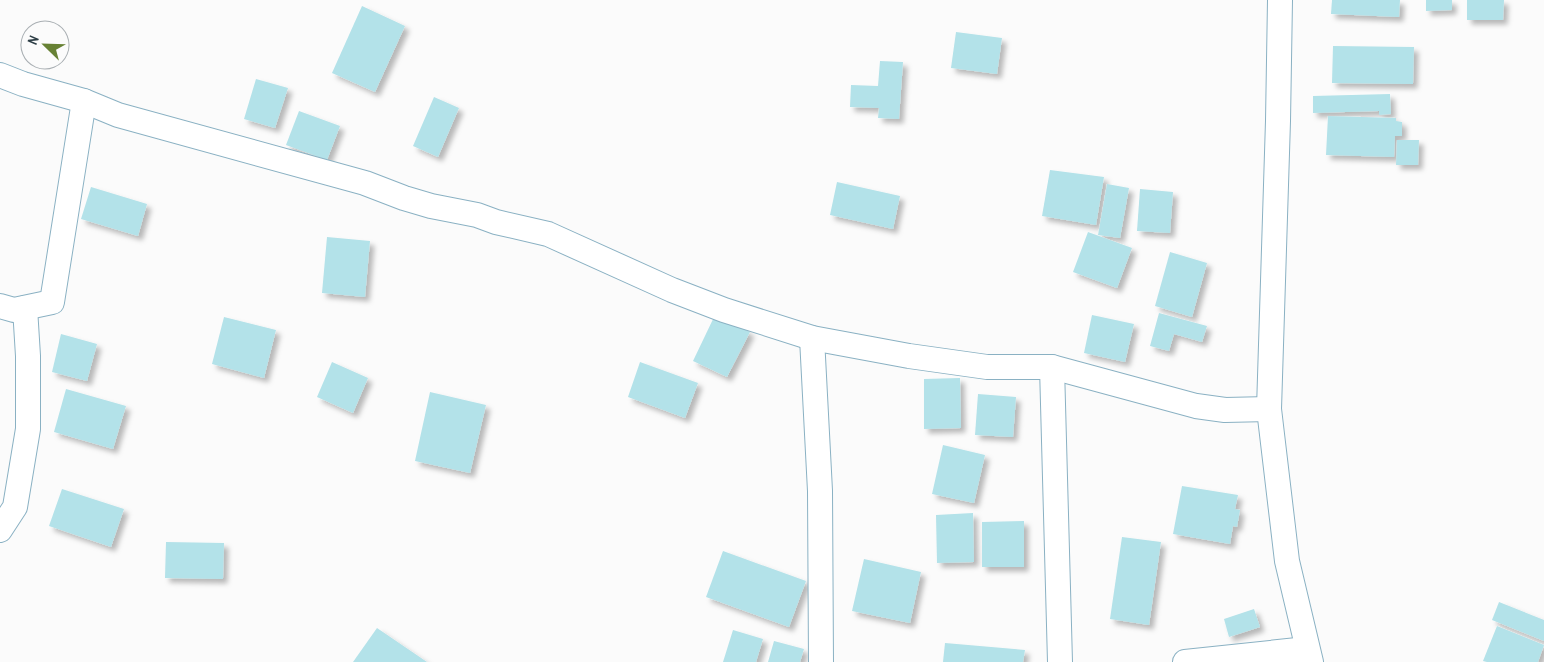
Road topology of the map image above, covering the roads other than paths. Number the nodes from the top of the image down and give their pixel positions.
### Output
1 (1280, 0) edge
2 (0, 75) edge
3 (84, 101) junction
4 (0, 306) edge
5 (25, 308) junction
6 (812, 338) junction
7 (1052, 367) junction
8 (1269, 409) junction
9 (0, 530) edge
10 (1309, 656) edge
11 (820, 662) edge
12 (1060, 662) edge
13 (1185, 662) edge

1 - 8 street
2 - 3 street
3 - 5 street
3 - 6 street
4 - 5 street
5 - 9 street
6 - 7 street
6 - 11 street
7 - 8 street
7 - 12 street
8 - 10 street
10 - 13 street

